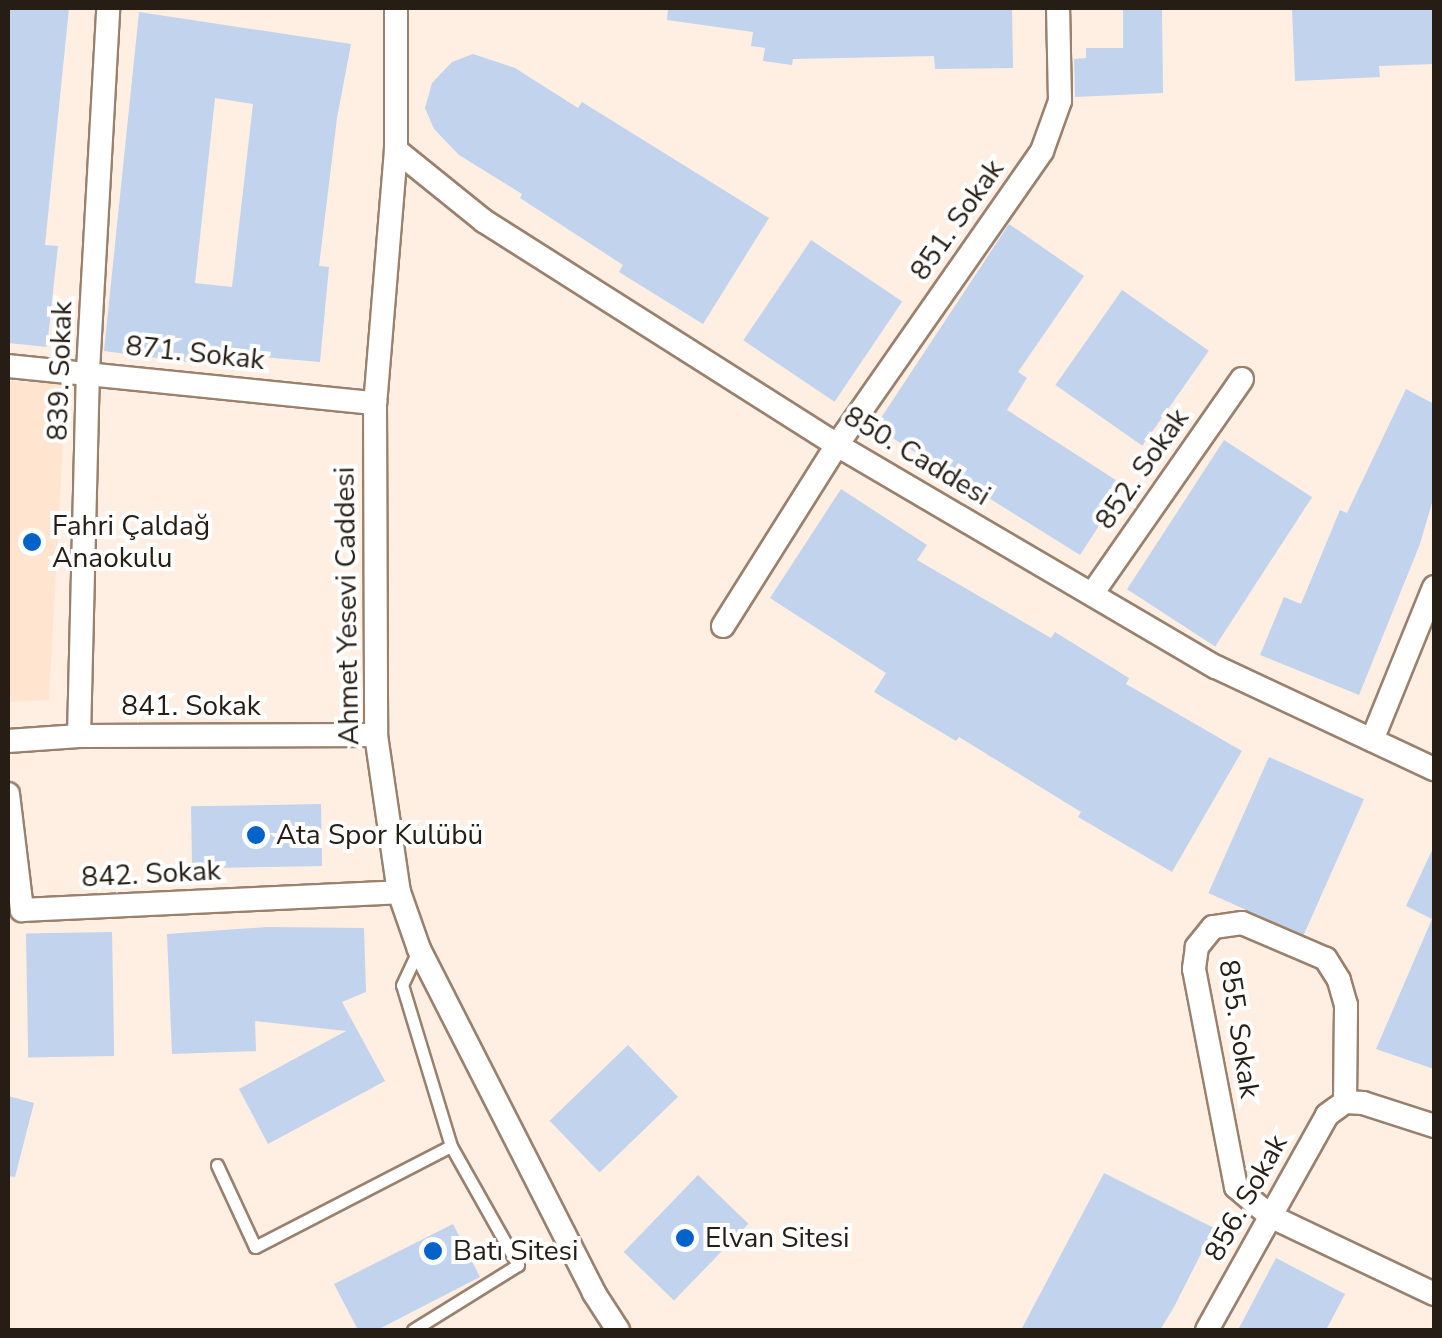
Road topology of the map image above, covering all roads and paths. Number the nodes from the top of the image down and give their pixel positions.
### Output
1 (108, 8) edge
2 (388, 8) edge
3 (1058, 8) edge
4 (396, 150) junction
5 (8, 366) edge
6 (88, 371) junction
7 (1242, 379) dead end
8 (375, 403) junction
9 (837, 444) junction
10 (1434, 587) edge
11 (1092, 594) junction
12 (723, 626) dead end
13 (376, 735) junction
14 (79, 736) junction
15 (1372, 740) junction
16 (8, 741) edge
17 (1434, 769) edge
18 (8, 794) edge
19 (400, 892) junction
20 (419, 950) junction
21 (1345, 1102) junction
22 (1434, 1126) edge
23 (451, 1146) junction
24 (217, 1165) dead end
25 (1270, 1216) junction
26 (1434, 1294) edge
27 (413, 1330) edge
28 (618, 1330) edge
29 (1207, 1330) edge

1 - 6 street, 839. Sokak
2 - 4 street, Ahmet Yesevi Caddesi
3 - 9 street, 851. Sokak
4 - 8 street, Ahmet Yesevi Caddesi
4 - 9 street, 850. Caddesi
5 - 6 street, 871. Sokak
6 - 8 street, 871. Sokak
6 - 14 street, 839. Sokak
7 - 11 street, 852. Sokak
8 - 13 street, Ahmet Yesevi Caddesi
9 - 11 street, 850. Caddesi
9 - 12 street
10 - 15 street
11 - 15 street, 850. Caddesi
13 - 14 street, 841. Sokak
13 - 19 street, Ahmet Yesevi Caddesi
14 - 16 street, 841. Sokak
15 - 17 street, 850. Caddesi
18 - 19 street, 842. Sokak
19 - 20 street, Ahmet Yesevi Caddesi
20 - 23 lane
20 - 28 street, Ahmet Yesevi Caddesi
21 - 22 street
21 - 25 street, 856. Sokak
21 - 25 street, 855. Sokak
23 - 24 lane
23 - 27 lane
25 - 26 street
25 - 29 street, 856. Sokak

